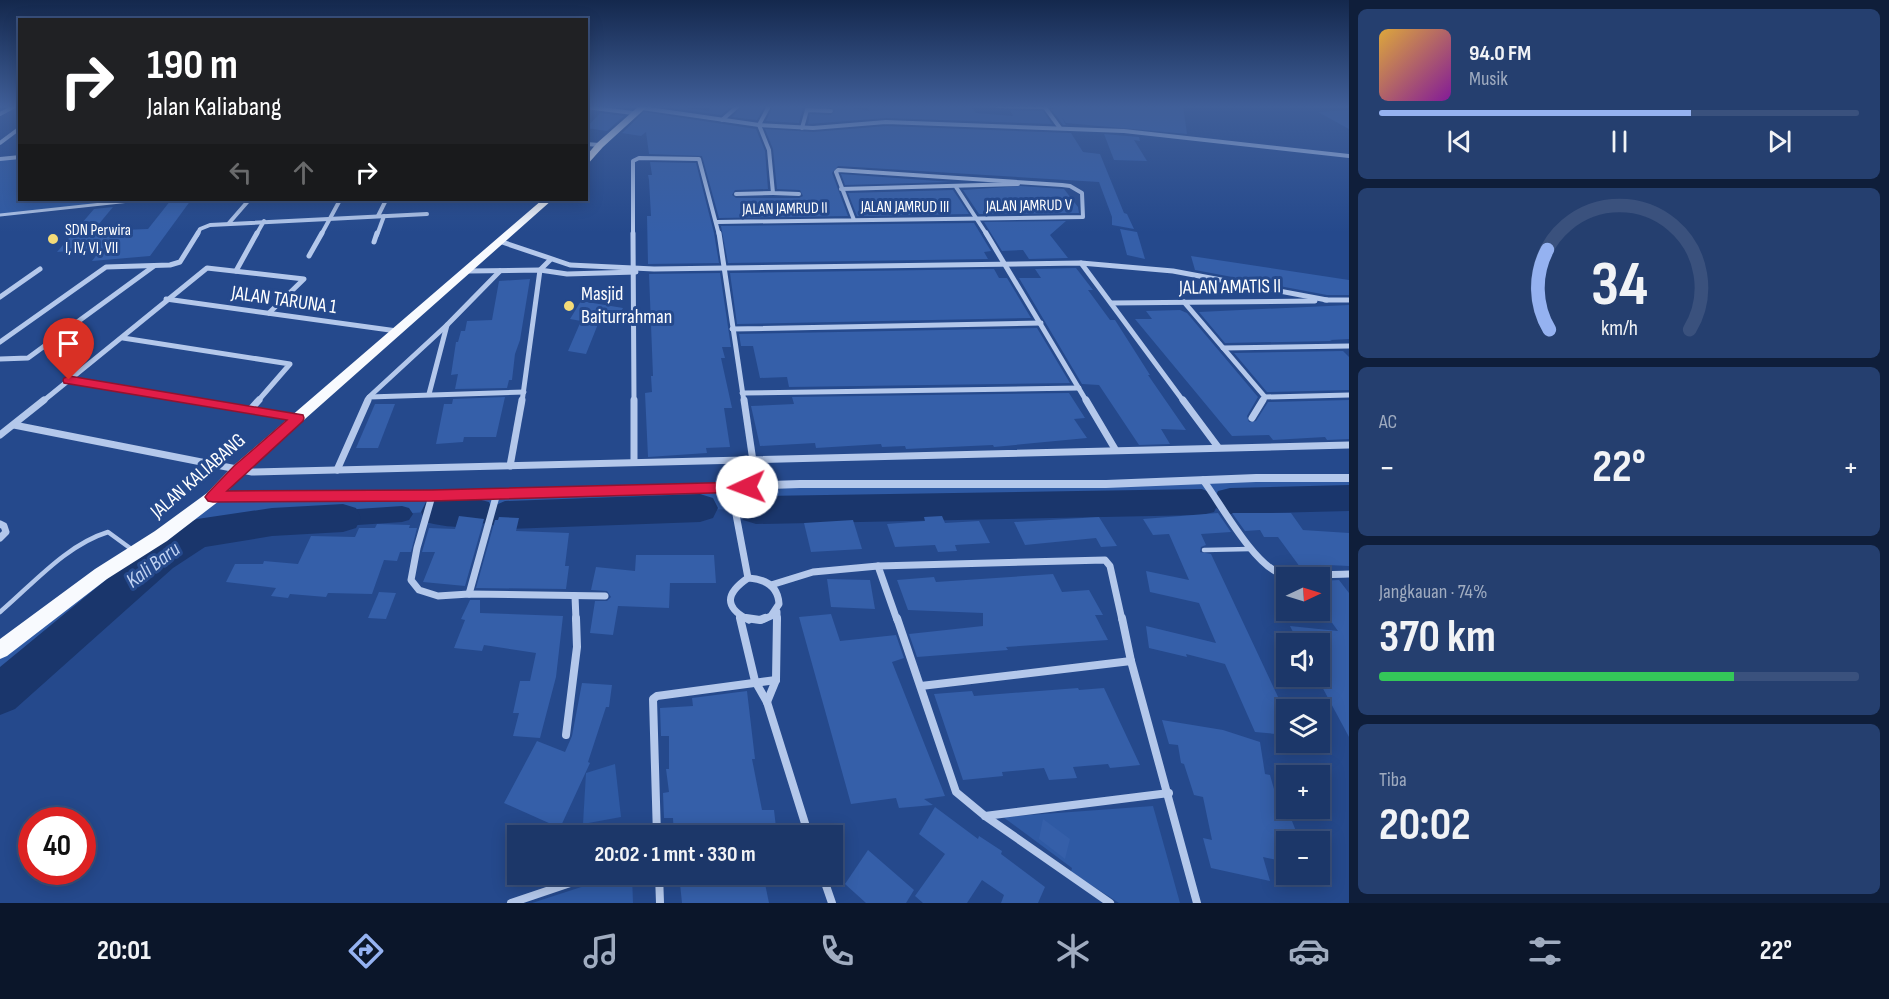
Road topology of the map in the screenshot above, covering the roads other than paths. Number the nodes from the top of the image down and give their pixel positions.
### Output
1 (768, 148) edge
2 (1281, 148) edge
3 (1349, 156) edge
4 (18, 157) edge
5 (0, 159) edge
6 (1020, 183) junction
7 (956, 187) junction
8 (841, 189) junction
9 (773, 193) junction
10 (736, 194) dead end
11 (799, 194) dead end
12 (130, 201) edge
13 (248, 201) edge
14 (340, 201) edge
15 (386, 201) edge
16 (546, 201) edge
17 (427, 214) dead end
18 (0, 215) edge
19 (381, 216) junction
20 (331, 218) junction
21 (976, 218) junction
22 (854, 220) junction
23 (264, 221) junction
24 (717, 222) junction
25 (229, 224) junction
26 (499, 241) junction
27 (374, 242) dead end
28 (309, 256) dead end
29 (550, 260) junction
30 (1006, 264) junction
31 (1081, 264) junction
32 (155, 266) junction
33 (40, 269) dead end
34 (723, 269) junction
35 (540, 270) junction
36 (634, 270) junction
37 (236, 271) junction
38 (469, 271) junction
39 (500, 271) junction
40 (0, 297) edge
41 (166, 299) junction
42 (1327, 300) junction
43 (1349, 300) edge
44 (1184, 302) junction
45 (1111, 303) junction
46 (269, 313) junction
47 (1041, 323) junction
48 (447, 325) junction
49 (732, 329) junction
50 (397, 331) junction
51 (123, 338) junction
52 (0, 342) edge
53 (1349, 346) edge
54 (1223, 348) junction
55 (0, 358) edge
56 (69, 380) junction
57 (1079, 388) junction
58 (524, 392) junction
59 (742, 393) junction
60 (429, 394) junction
61 (1349, 395) edge
62 (369, 397) junction
63 (1265, 397) junction
64 (250, 410) junction
65 (298, 418) junction
66 (1252, 418) dead end
67 (14, 425) junction
68 (0, 435) edge
69 (1349, 445) edge
70 (1218, 447) junction
71 (1115, 449) junction
72 (753, 461) junction
73 (634, 462) junction
74 (510, 466) junction
75 (238, 470) junction
76 (337, 470) junction
77 (1349, 478) edge
78 (1206, 483) junction
79 (733, 493) junction
80 (496, 495) junction
81 (213, 497) junction
82 (431, 500) junction
83 (0, 524) edge
84 (0, 538) edge
85 (1253, 549) junction
86 (1204, 550) dead end
87 (136, 552) junction
88 (878, 566) junction
89 (1349, 574) edge
90 (748, 578) junction
91 (771, 585) junction
92 (469, 594) junction
93 (574, 596) junction
94 (605, 596) dead end
95 (777, 611) junction
96 (0, 612) edge
97 (740, 616) junction
98 (0, 650) edge
99 (1131, 661) junction
100 (777, 680) junction
101 (755, 681) junction
102 (921, 686) junction
103 (768, 702) junction
104 (566, 735) dead end
105 (1169, 793) junction
106 (985, 816) junction
107 (657, 825) edge
108 (806, 825) edge
109 (564, 885) edge
110 (659, 885) edge
111 (826, 885) edge
112 (511, 903) edge
113 (660, 903) edge
114 (832, 903) edge
115 (1110, 903) edge
116 (1197, 903) edge

1 - 9 street
2 - 3 street
4 - 5 street
6 - 7 street
6 - 8 street, JALAN JAMRUD III
6 - 21 street, JALAN JAMRUD V
7 - 8 street
7 - 21 street
8 - 22 street, JALAN JAMRUD III
9 - 10 street
9 - 11 street
12 - 18 lane
13 - 25 street
14 - 20 street
15 - 19 street
16 - 26 main road, JALAN KALIABANG
17 - 19 street
19 - 20 street
19 - 27 street
20 - 23 street
20 - 28 street
21 - 22 street, JALAN JAMRUD III
21 - 30 street
22 - 24 street, JALAN JAMRUD II
23 - 25 street
23 - 37 street
24 - 34 street
24 - 36 street
25 - 32 street
26 - 29 street
26 - 38 main road, JALAN KALIABANG
29 - 35 street
29 - 36 street
30 - 31 street
30 - 34 street
30 - 47 street
31 - 42 street
31 - 45 street
32 - 52 street
32 - 55 street
33 - 40 street
34 - 36 street
34 - 49 street
35 - 36 street
35 - 39 street
35 - 58 street
36 - 73 street
37 - 41 street
37 - 46 street
38 - 39 street
38 - 50 main road, JALAN KALIABANG
39 - 48 street
41 - 46 street, JALAN TARUNA 1
41 - 51 street
42 - 43 street, JALAN AMATIS II
42 - 44 street, JALAN AMATIS II
44 - 45 street, JALAN AMATIS II
44 - 54 street
45 - 70 street
46 - 50 street, JALAN TARUNA 1
47 - 49 street
47 - 57 street
48 - 60 street
48 - 62 street
49 - 59 street
50 - 65 main road, JALAN KALIABANG
51 - 56 street
51 - 64 street
53 - 54 street
54 - 63 street
56 - 64 street
56 - 67 street
57 - 59 street
57 - 71 street
58 - 60 street
58 - 74 street
59 - 72 street
60 - 62 street
61 - 63 street
62 - 76 street
63 - 66 street
64 - 65 street
65 - 75 main road, JALAN KALIABANG
67 - 68 street
67 - 75 street
69 - 70 street
70 - 71 street
71 - 72 street
72 - 73 street
73 - 74 street
74 - 76 street
75 - 76 street
75 - 81 main road, JALAN KALIABANG
77 - 78 street
78 - 79 street
78 - 85 street
79 - 80 street
79 - 90 street
80 - 82 street
80 - 92 street
81 - 82 street
81 - 87 main road, JALAN KALIABANG
82 - 92 street
83 - 84 street
85 - 86 lane
85 - 89 street
87 - 96 lane
87 - 98 main road, JALAN KALIABANG
88 - 91 street
88 - 99 street
88 - 102 street
90 - 91 street
90 - 97 street
91 - 95 street
92 - 93 street
93 - 94 street
93 - 104 street
95 - 97 street
95 - 100 street
97 - 101 street
99 - 102 street
99 - 105 street
100 - 101 street
100 - 103 street
101 - 103 street
101 - 107 street
102 - 106 street
103 - 108 street
105 - 106 street
105 - 116 street
106 - 115 street
109 - 112 street
110 - 113 street
111 - 114 street

